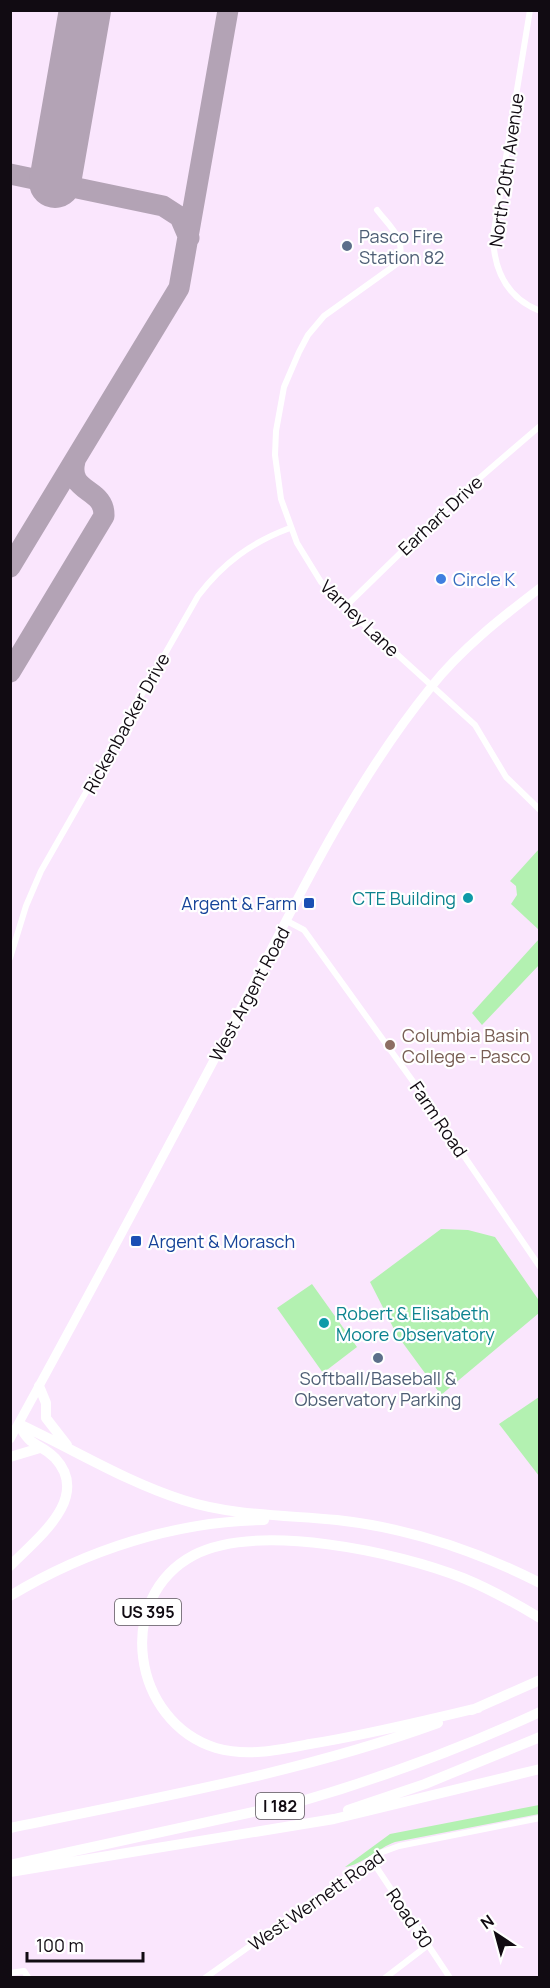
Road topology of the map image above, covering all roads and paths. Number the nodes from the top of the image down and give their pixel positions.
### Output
1 (530, 10) edge
2 (377, 210) dead end
3 (540, 311) edge
4 (540, 426) edge
5 (290, 528) junction
6 (540, 588) edge
7 (345, 607) junction
8 (432, 686) junction
9 (540, 810) edge
10 (287, 921) junction
11 (10, 958) edge
12 (540, 1268) edge
13 (39, 1386) junction
14 (15, 1422) edge
15 (10, 1439) edge
16 (67, 1445) junction
17 (39, 1448) junction
18 (10, 1457) edge
19 (309, 1518) junction
20 (10, 1566) edge
21 (540, 1583) edge
22 (10, 1596) edge
23 (540, 1618) edge
24 (540, 1680) edge
25 (478, 1708) junction
26 (540, 1712) edge
27 (540, 1737) edge
28 (540, 1770) edge
29 (540, 1818) edge
30 (302, 1825) junction
31 (10, 1828) edge
32 (371, 1859) junction
33 (10, 1865) edge
34 (10, 1872) edge
35 (428, 1945) junction
36 (10, 1974) edge
37 (28, 1977) edge
38 (205, 1977) edge
39 (385, 1977) edge
40 (450, 1977) edge

1 - 3 street, North 20th Avenue
2 - 5 street, Varney Lane
4 - 7 street, Earhart Drive
5 - 7 street, Varney Lane
5 - 11 street, Rickenbacker Drive
6 - 8 main road, West Argent Road
7 - 8 street, Varney Lane
8 - 9 street, Varney Lane
8 - 10 main road, West Argent Road
10 - 12 street, Farm Road
10 - 13 main road, West Argent Road
13 - 14 main road, West Argent Road
13 - 16 highway
14 - 15 main road, West Argent Road
14 - 16 highway
14 - 17 highway
16 - 19 highway
17 - 18 highway
17 - 20 highway
19 - 21 highway
19 - 22 highway
23 - 25 highway, US 395
24 - 25 highway, I 182
25 - 31 highway, I 182
26 - 33 highway, I 182
27 - 30 highway
28 - 30 highway
29 - 32 street, West Wernett Road
30 - 34 highway
32 - 35 street, Road 30
32 - 38 street, West Wernett Road
35 - 39 street
35 - 40 street, Road 30
36 - 37 street

